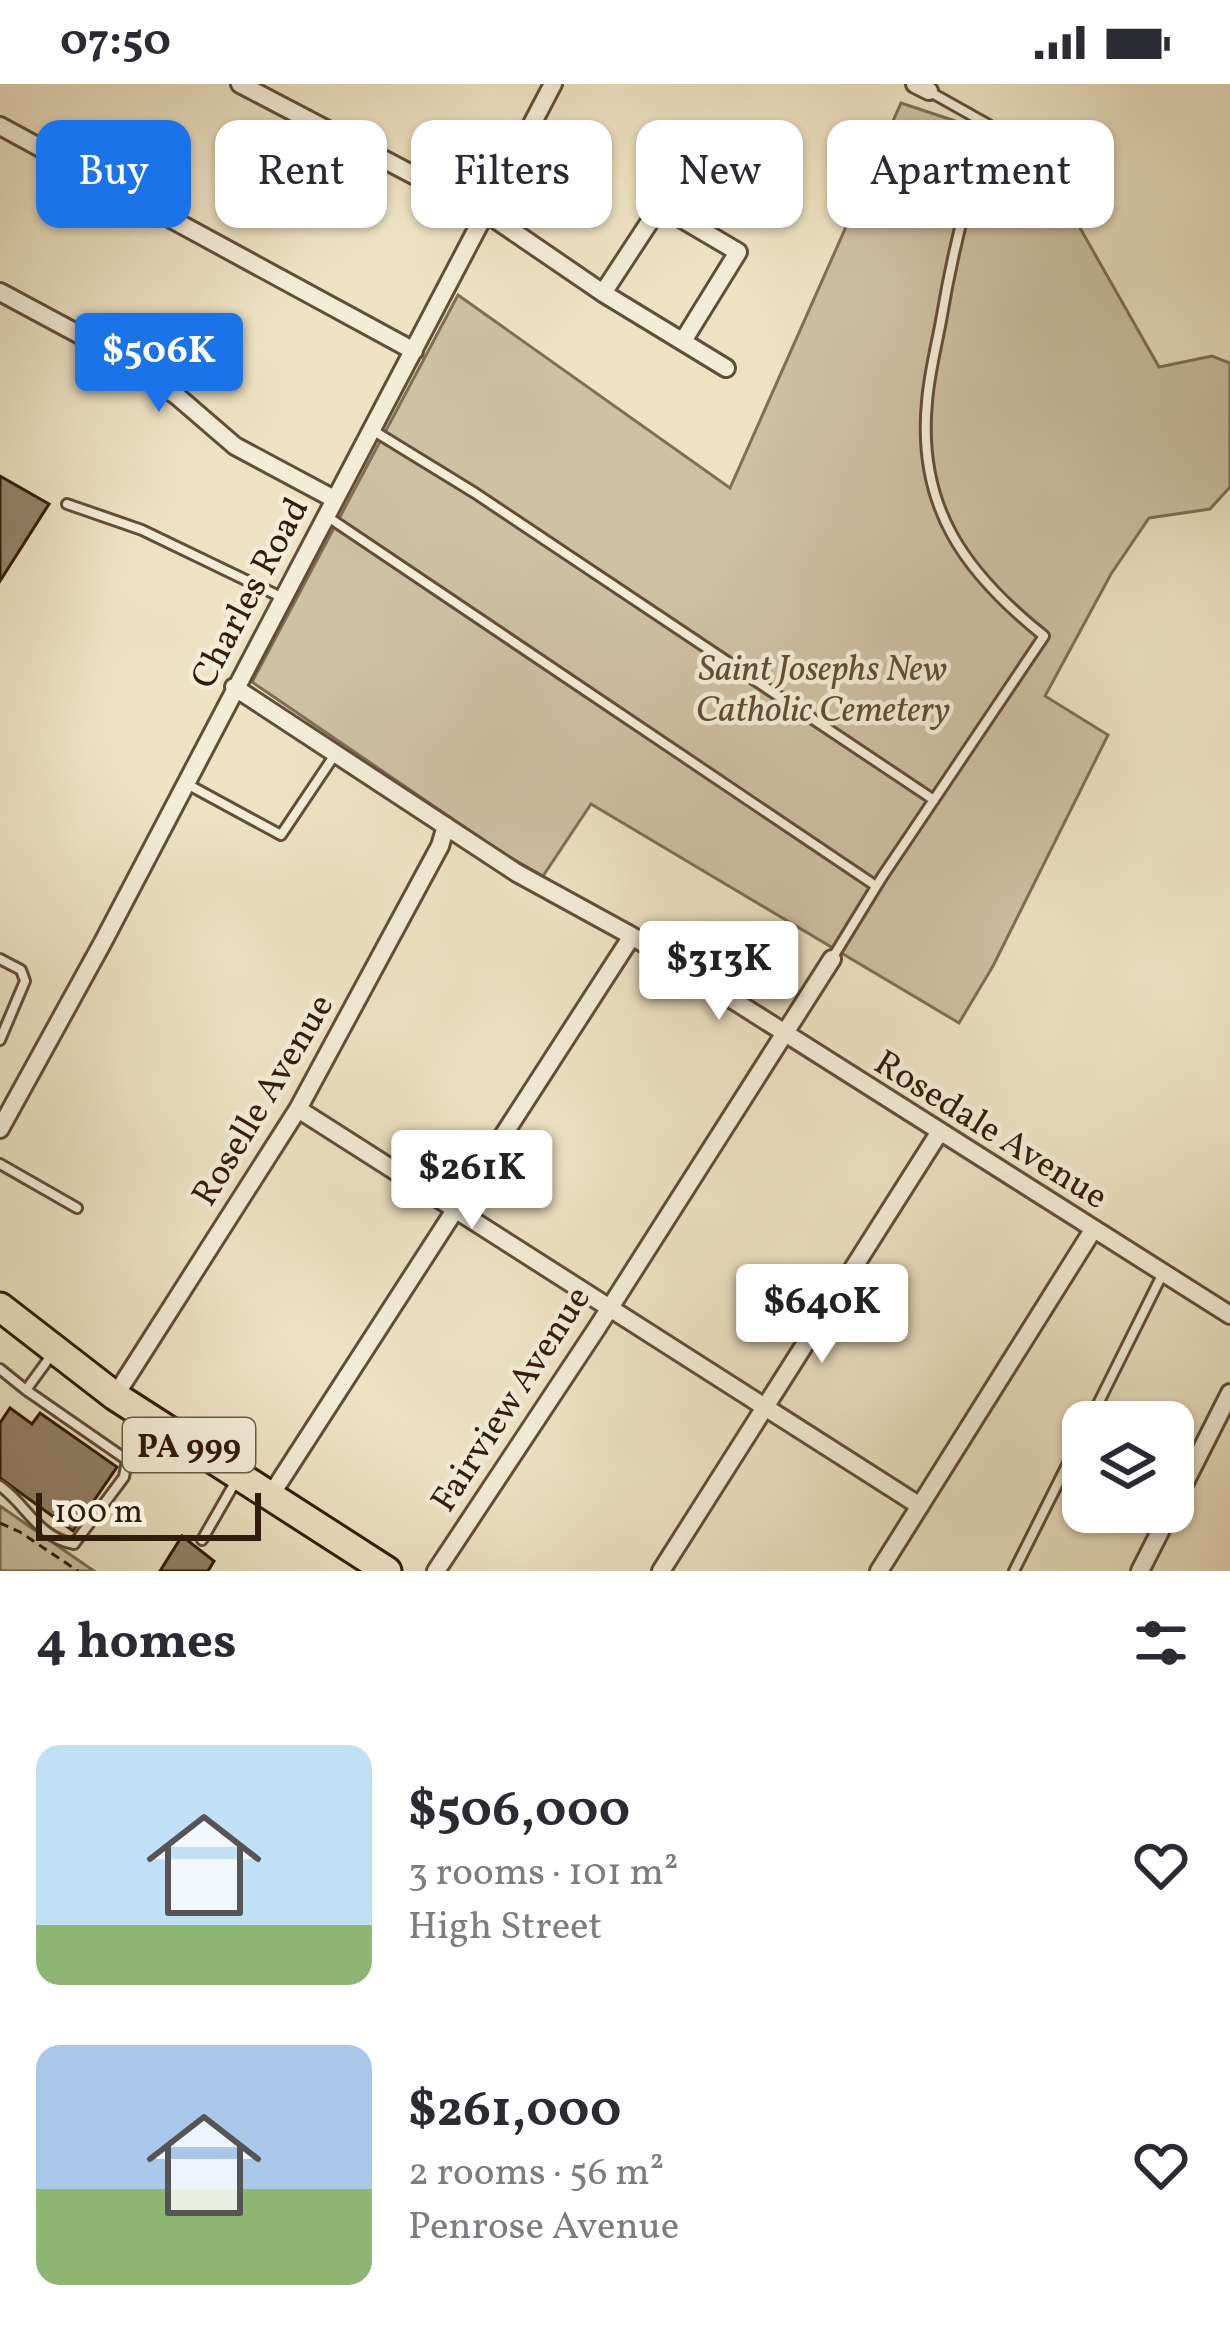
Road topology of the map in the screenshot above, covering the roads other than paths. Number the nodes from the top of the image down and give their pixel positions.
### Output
1 (240, 84) edge
2 (553, 84) edge
3 (922, 88) edge
4 (534, 120) edge
5 (0, 126) edge
6 (411, 174) edge
7 (478, 228) edge
8 (508, 228) edge
9 (0, 292) edge
10 (603, 293) junction
11 (683, 341) junction
12 (414, 351) junction
13 (726, 368) dead end
14 (372, 429) junction
15 (67, 504) dead end
16 (330, 508) junction
17 (283, 598) junction
18 (234, 687) junction
19 (336, 753) junction
20 (185, 783) junction
21 (934, 800) junction
22 (446, 826) junction
23 (876, 886) junction
24 (632, 936) junction
25 (832, 959) joint
26 (1, 961) edge
27 (784, 1033) junction
28 (0, 1040) edge
29 (298, 1109) junction
30 (0, 1129) edge
31 (939, 1133) junction
32 (0, 1164) edge
33 (77, 1208) dead end
34 (456, 1208) junction
35 (1093, 1230) junction
36 (1163, 1274) junction
37 (610, 1306) junction
38 (0, 1307) edge
39 (1230, 1315) edge
40 (55, 1351) junction
41 (0, 1369) edge
42 (26, 1390) junction
43 (1230, 1393) edge
44 (115, 1396) junction
45 (1100, 1401) edge
46 (766, 1406) junction
47 (1194, 1465) edge
48 (1062, 1475) edge
49 (237, 1478) junction
50 (0, 1486) edge
51 (269, 1498) junction
52 (920, 1506) junction
53 (1160, 1533) edge
54 (202, 1540) dead end
55 (386, 1571) edge
56 (436, 1571) edge
57 (661, 1571) edge
58 (879, 1571) edge
59 (1014, 1571) edge
60 (1140, 1571) edge

1 - 6 street
2 - 4 street, Charles Road
3 - 21 lane
5 - 12 street
7 - 12 street, Charles Road
8 - 10 street
9 - 16 street
10 - 11 street
10 - 11 street
11 - 13 street
12 - 14 street, Charles Road
14 - 16 street, Charles Road
14 - 21 lane
15 - 17 lane
16 - 17 street, Charles Road
16 - 23 lane
17 - 18 street, Charles Road
18 - 19 street, Rosedale Avenue
18 - 20 street, Charles Road
19 - 20 lane
19 - 22 street, Rosedale Avenue
20 - 30 street, Charles Road
21 - 23 lane
22 - 24 street, Rosedale Avenue
22 - 29 street, Roselle Avenue
23 - 25 lane
24 - 27 street, Rosedale Avenue
24 - 34 street
25 - 27 street, Fairview Avenue
26 - 28 lane
27 - 31 street, Rosedale Avenue
27 - 37 street, Fairview Avenue
29 - 34 street
29 - 44 street, Roselle Avenue
31 - 35 street, Rosedale Avenue
31 - 46 street
32 - 33 lane
34 - 37 street
34 - 51 street
35 - 36 street, Rosedale Avenue
35 - 52 street
36 - 39 street, Rosedale Avenue
36 - 45 lane
37 - 46 street
37 - 56 street, Fairview Avenue
38 - 40 main road, PA 999
40 - 42 lane
40 - 44 main road, PA 999
41 - 42 lane
42 - 50 lane
43 - 47 street
44 - 49 main road, PA 999
46 - 52 street
46 - 57 street
48 - 59 lane
49 - 51 main road, PA 999
49 - 54 lane
51 - 55 main road, PA 999
52 - 58 street
53 - 60 street

